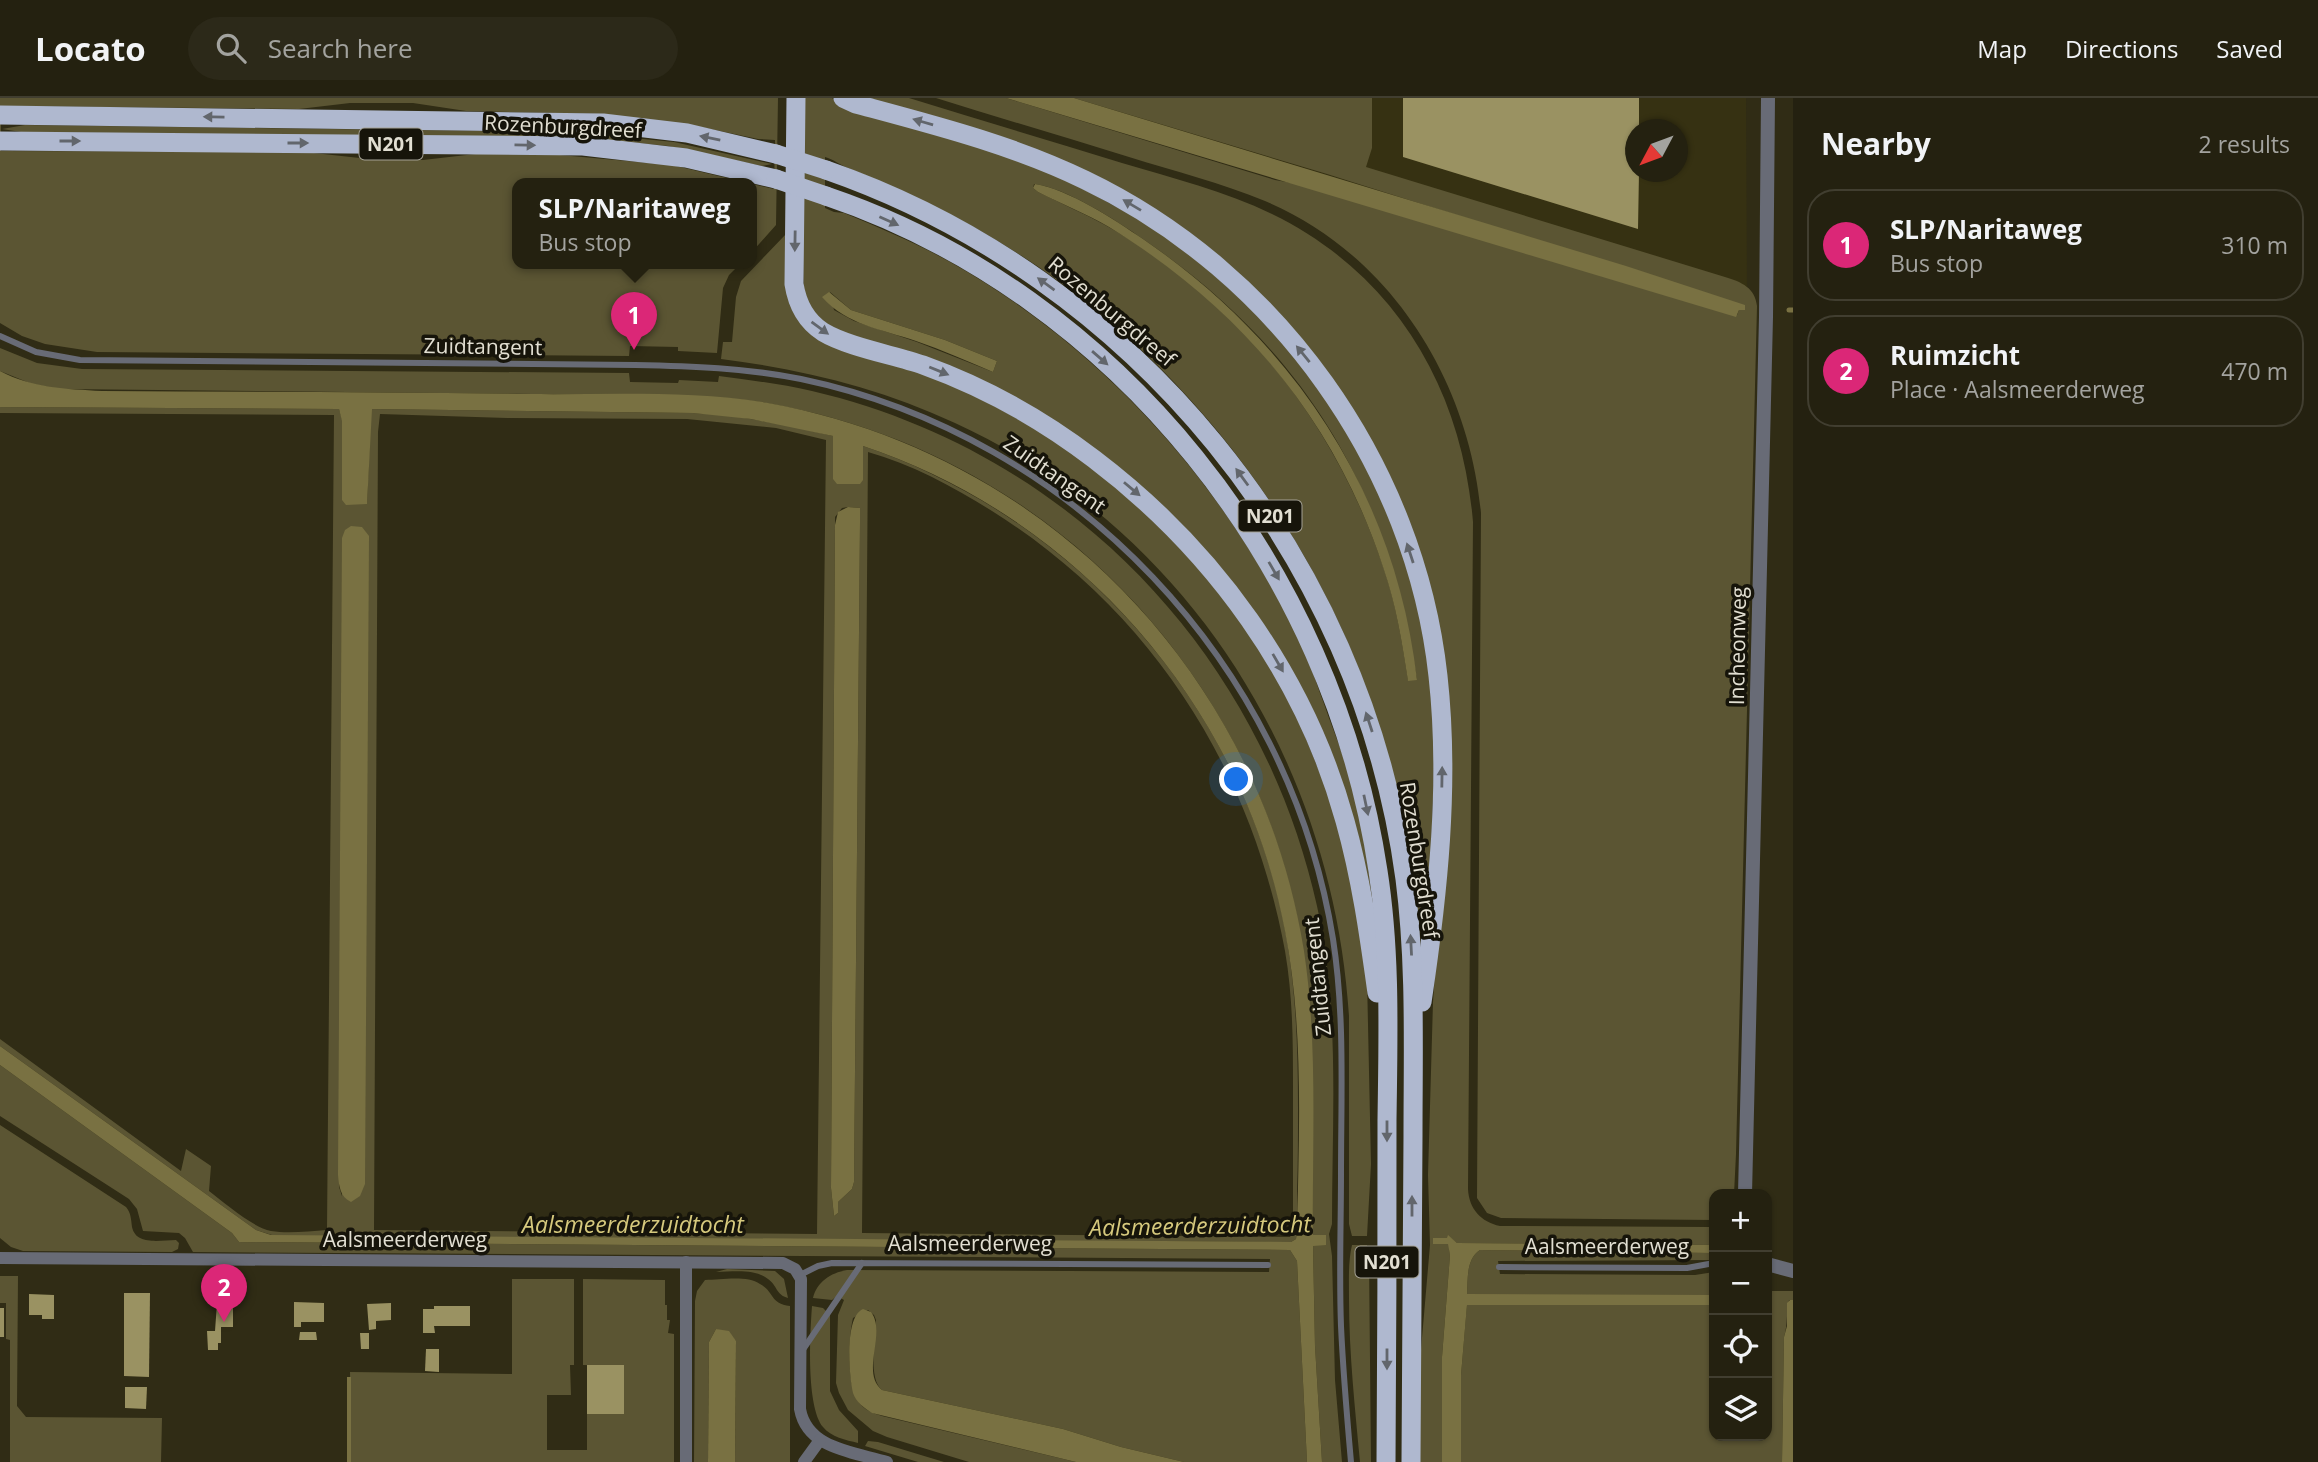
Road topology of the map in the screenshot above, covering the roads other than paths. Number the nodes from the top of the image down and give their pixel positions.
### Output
1 (796, 98) edge
2 (843, 98) edge
3 (1768, 98) edge
4 (1, 116) edge
5 (1, 141) edge
6 (0, 336) edge
7 (1413, 1062) junction
8 (1388, 1063) junction
9 (1745, 1189) edge
10 (2, 1255) edge
11 (686, 1262) junction
12 (862, 1263) junction
13 (1709, 1264) edge
14 (1268, 1265) dead end
15 (1772, 1266) edge
16 (1499, 1267) dead end
17 (1793, 1271) edge
18 (800, 1275) junction
19 (801, 1353) junction
20 (820, 1440) junction
21 (686, 1462) edge
22 (804, 1462) edge
23 (887, 1462) edge
24 (1351, 1462) edge
25 (1386, 1462) edge
26 (1410, 1462) edge

1 -> 8 highway, N201
7 -> 2 highway, N201
3 - 9 street, Incheonweg
7 -> 4 highway, Rozenburgdreef / N201, bridge
5 -> 8 highway, Rozenburgdreef / N201, bridge
6 - 24 lane, Zuidtangent
26 -> 7 highway, Rozenburgdreef / N201
8 -> 25 highway, Rozenburgdreef / N201
10 - 11 street, Aalsmeerderweg
11 - 18 street, Aalsmeerderweg
11 - 21 street
12 - 14 lane, Aalsmeerderweg
12 - 18 lane, Aalsmeerderweg
12 - 19 lane
13 - 16 lane, Aalsmeerderweg
15 - 17 street
18 - 19 street
19 - 20 street
20 - 22 street
20 - 23 street

